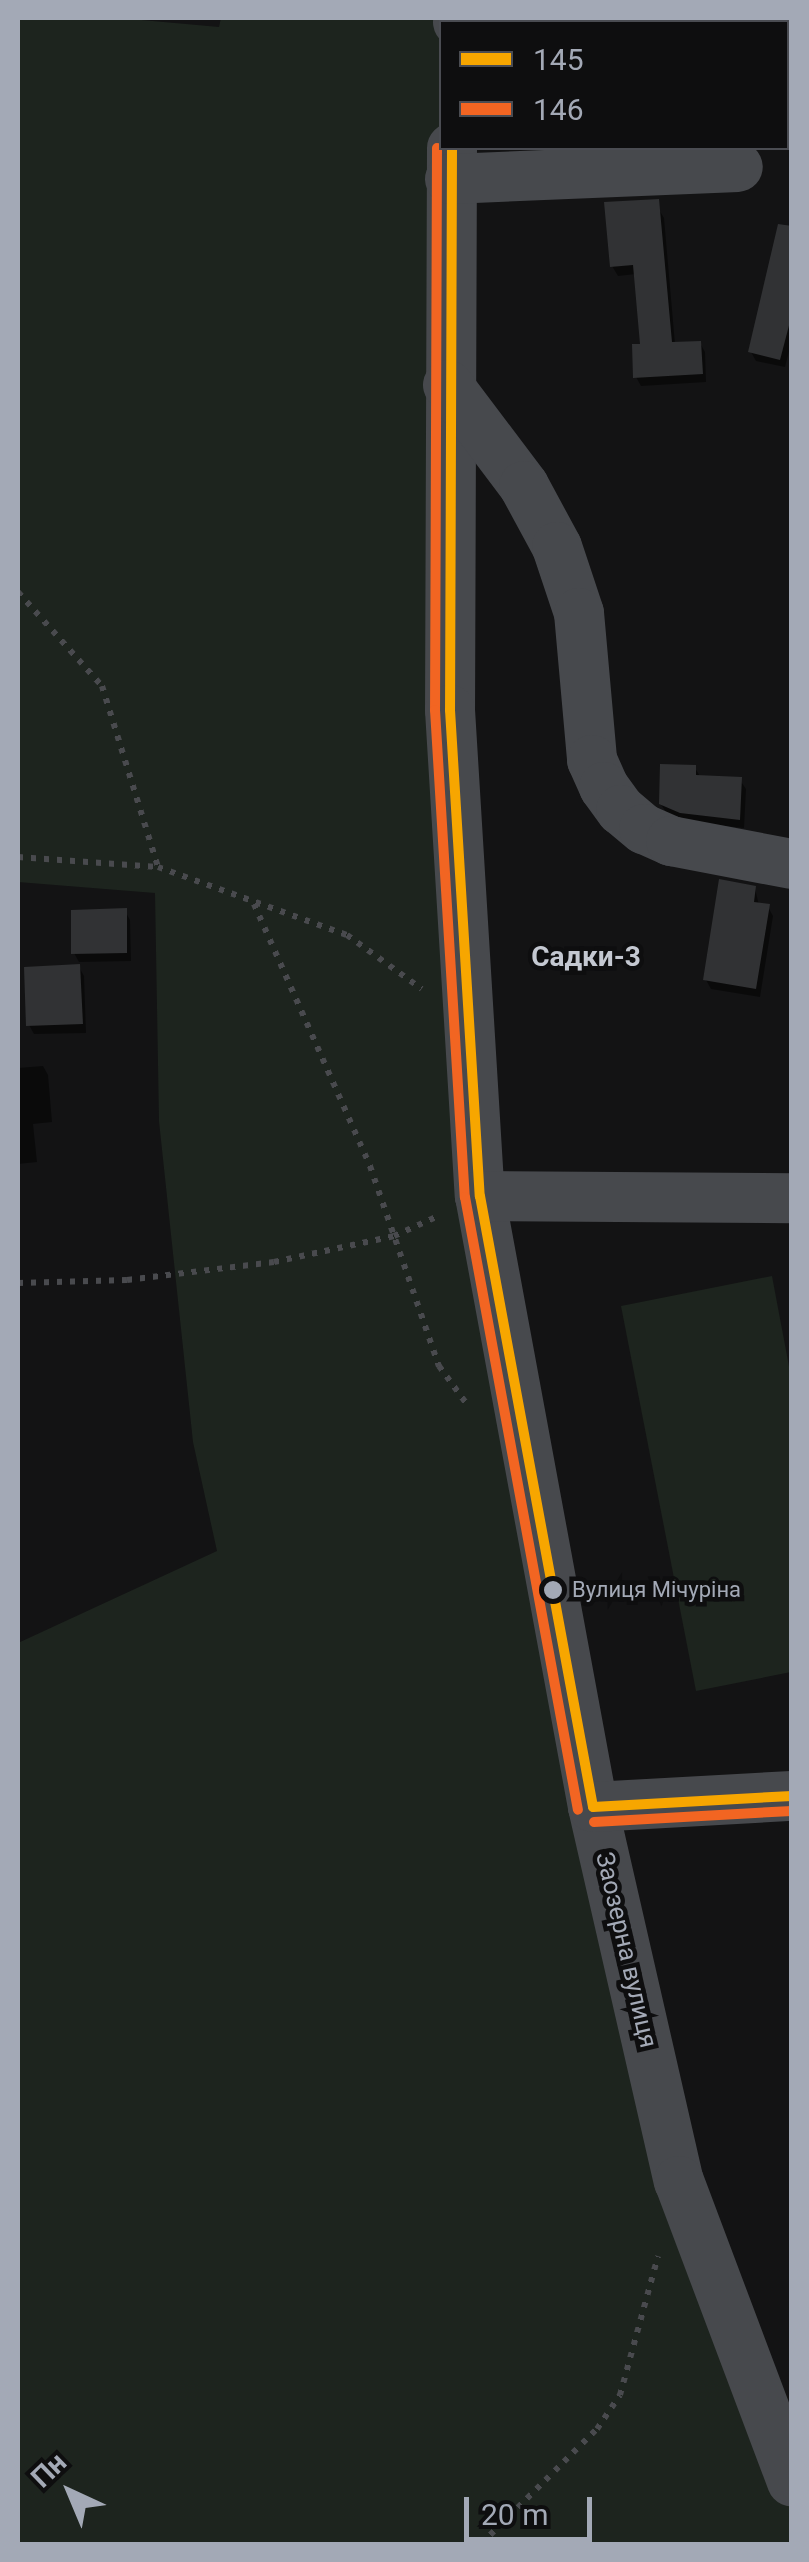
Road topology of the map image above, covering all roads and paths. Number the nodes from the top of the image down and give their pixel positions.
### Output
1 (451, 163) edge
2 (738, 167) dead end
3 (448, 385) junction
4 (18, 592) edge
5 (18, 857) edge
6 (792, 864) edge
7 (158, 867) junction
8 (254, 904) junction
9 (466, 1022) junction
10 (480, 1196) junction
11 (792, 1198) edge
12 (394, 1236) junction
13 (18, 1283) edge
14 (439, 1366) dead end
15 (792, 1796) edge
16 (593, 1807) junction
17 (659, 2252) dead end
18 (792, 2481) edge
19 (498, 2531) junction
20 (481, 2544) edge
21 (500, 2544) edge

1 - 2 street
1 - 3 street, Заозерна вулиця
3 - 6 street
3 - 9 street, Заозерна вулиця
4 - 7 path
5 - 7 path
7 - 8 path
8 - 9 path
8 - 12 path
9 - 10 street, Заозерна вулиця
10 - 11 street
10 - 12 path
10 - 16 street, Заозерна вулиця
12 - 13 path
12 - 14 path
15 - 16 street
16 - 18 street, Заозерна вулиця
17 - 19 path
19 - 20 path
19 - 21 path

